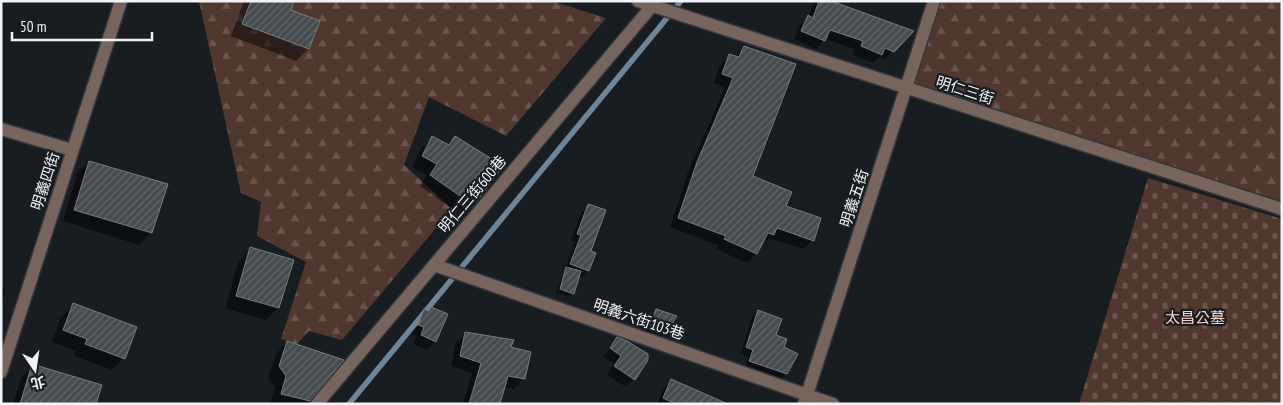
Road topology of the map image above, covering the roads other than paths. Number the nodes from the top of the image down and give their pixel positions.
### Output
1 (121, 1) edge
2 (638, 1) edge
3 (934, 1) edge
4 (652, 6) junction
5 (906, 88) junction
6 (1, 130) edge
7 (72, 150) junction
8 (1282, 209) edge
9 (434, 265) junction
10 (1, 372) edge
11 (806, 400) edge
12 (316, 404) edge
13 (833, 404) edge

1 - 7 street, 明義四街
2 - 4 street, 明仁三街
3 - 5 street, 明義五街
4 - 5 street, 明仁三街
4 - 9 street, 明仁三街600巷
5 - 8 street, 明仁三街
5 - 11 street, 明義五街
6 - 7 street
7 - 10 street, 明義四街
9 - 11 street, 明義六街103巷
9 - 12 street, 明仁三街600巷
11 - 13 street, 明義六街103巷

